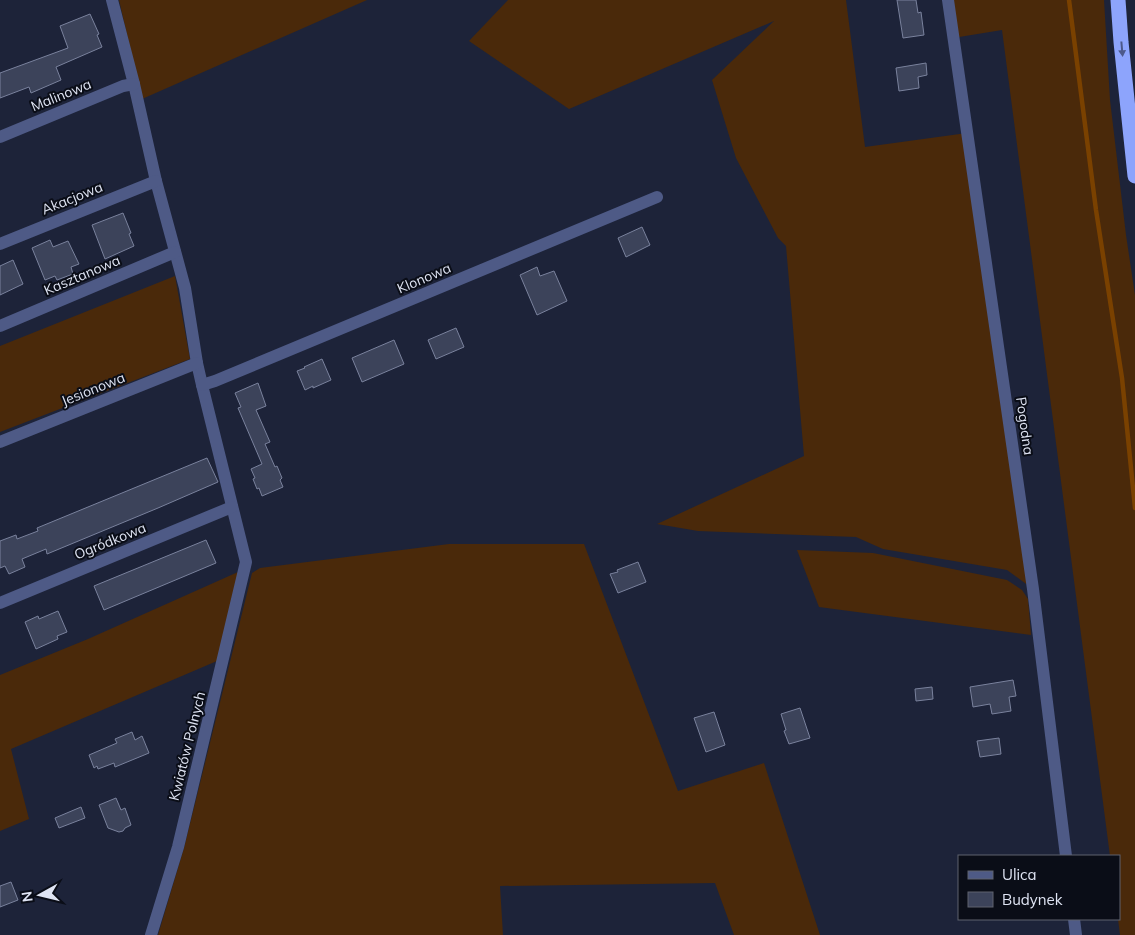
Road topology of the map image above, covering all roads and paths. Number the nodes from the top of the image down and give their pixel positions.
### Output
1 (112, 0) edge
2 (948, 0) edge
3 (1118, 0) edge
4 (134, 84) junction
5 (0, 136) edge
6 (1135, 176) edge
7 (156, 180) junction
8 (657, 197) dead end
9 (0, 244) edge
10 (176, 252) junction
11 (0, 326) edge
12 (197, 363) junction
13 (202, 384) junction
14 (0, 442) edge
15 (232, 507) junction
16 (0, 603) edge
17 (1066, 855) edge
18 (1074, 920) edge
19 (152, 935) edge
20 (1076, 935) edge

1 - 4 street
2 - 17 street, Pogodna
3 -> 6 highway
4 - 5 street, Malinowa
4 - 7 street
7 - 9 street, Akacjowa
7 - 10 street
8 - 13 street, Klonowa
10 - 11 street, Kasztanowa
10 - 12 street
12 - 13 street
12 - 14 street, Jesionowa
13 - 15 street
15 - 16 street, Ogródkowa
15 - 19 street, Kwiatów Polnych
18 - 20 street

